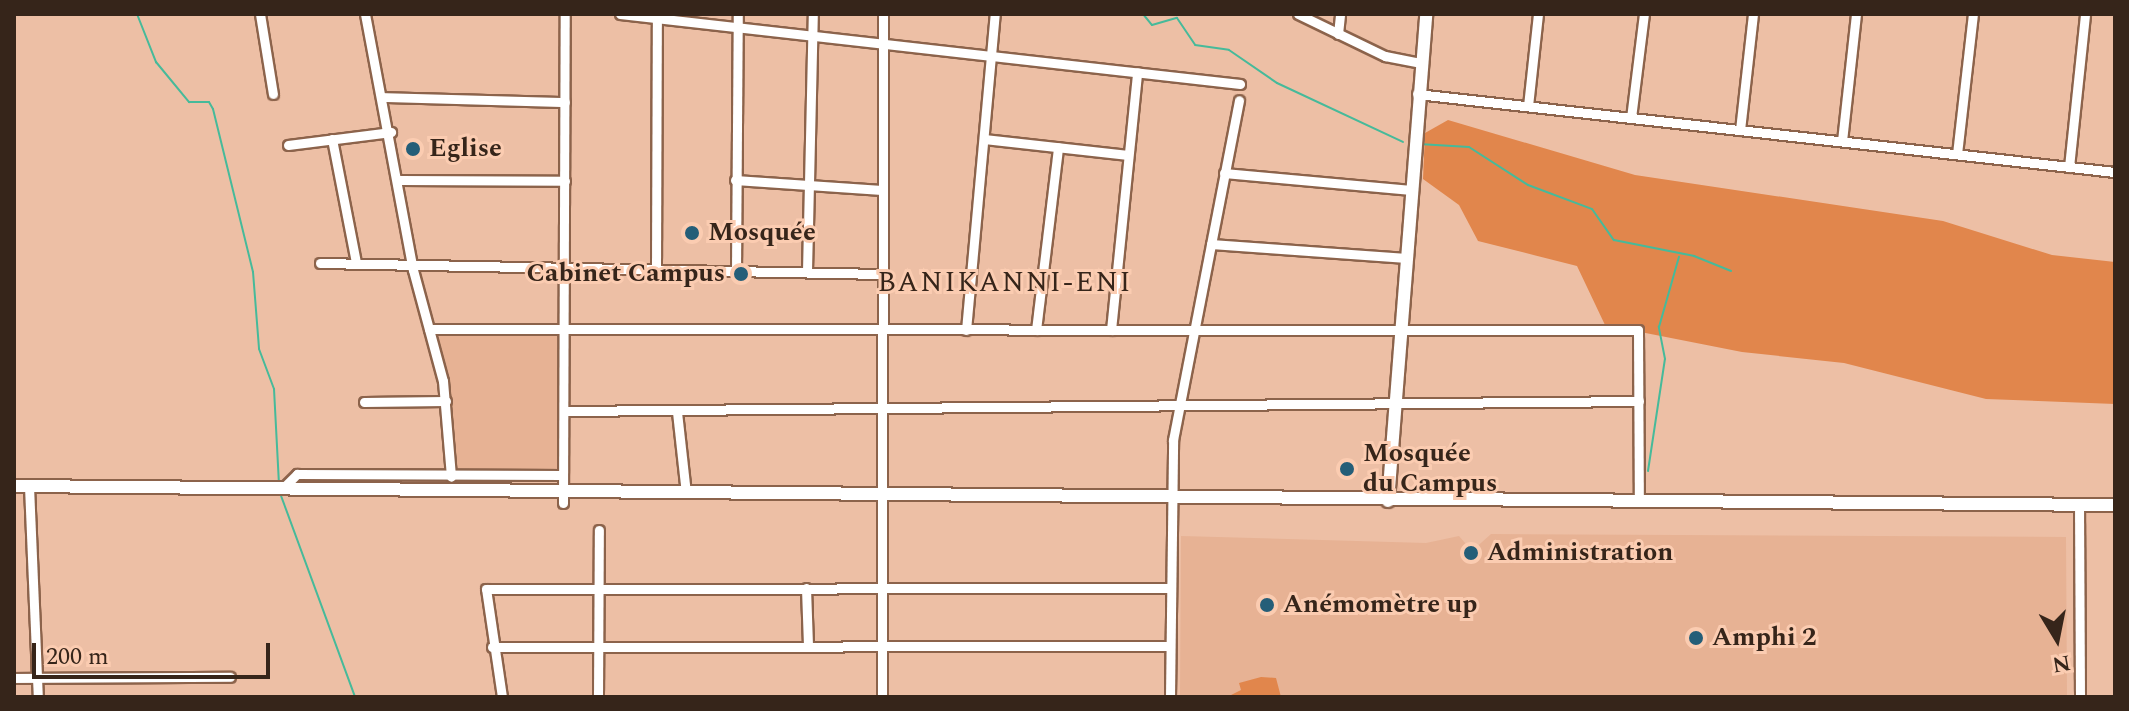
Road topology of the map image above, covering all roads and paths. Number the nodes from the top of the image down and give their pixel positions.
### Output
1 (260, 14) edge
2 (365, 14) edge
3 (565, 14) edge
4 (620, 14) edge
5 (738, 14) edge
6 (813, 14) edge
7 (883, 14) edge
8 (995, 14) edge
9 (1298, 14) edge
10 (1340, 14) edge
11 (1426, 14) edge
12 (1538, 14) edge
13 (1644, 14) edge
14 (1753, 14) edge
15 (1856, 14) edge
16 (1973, 14) edge
17 (2085, 14) edge
18 (656, 16) edge
19 (738, 27) junction
20 (1338, 34) junction
21 (812, 36) junction
22 (883, 44) junction
23 (992, 56) junction
24 (1421, 63) junction
25 (1137, 72) junction
26 (1240, 84) dead end
27 (273, 94) dead end
28 (1417, 94) junction
29 (382, 97) junction
30 (1239, 100) dead end
31 (565, 102) junction
32 (1528, 106) junction
33 (1631, 118) junction
34 (1740, 130) junction
35 (391, 132) junction
36 (332, 139) junction
37 (984, 139) junction
38 (1842, 141) junction
39 (288, 145) dead end
40 (1058, 147) junction
41 (1957, 154) junction
42 (1128, 155) junction
43 (2069, 167) junction
44 (2115, 172) edge
45 (1224, 173) junction
46 (400, 180) junction
47 (735, 180) junction
48 (565, 181) junction
49 (809, 185) junction
50 (882, 190) junction
51 (1411, 190) junction
52 (1211, 244) junction
53 (1406, 258) junction
54 (320, 263) dead end
55 (356, 263) junction
56 (413, 270) junction
57 (656, 270) junction
58 (736, 271) junction
59 (807, 271) junction
60 (566, 272) junction
61 (883, 274) junction
62 (429, 329) junction
63 (564, 329) junction
64 (882, 330) junction
65 (966, 330) junction
66 (1036, 330) junction
67 (1111, 330) junction
68 (1194, 330) junction
69 (1400, 330) junction
70 (1181, 400) junction
71 (446, 401) junction
72 (1395, 401) junction
73 (1639, 401) junction
74 (364, 402) dead end
75 (881, 403) junction
76 (564, 411) junction
77 (677, 412) junction
78 (563, 475) junction
79 (451, 477) junction
80 (14, 486) edge
81 (29, 486) junction
82 (283, 488) junction
83 (686, 493) junction
84 (881, 496) junction
85 (563, 497) junction
86 (1170, 498) junction
87 (1388, 501) junction
88 (1639, 502) junction
89 (2079, 504) junction
90 (2115, 505) edge
91 (599, 530) dead end
92 (806, 588) junction
93 (883, 588) junction
94 (1170, 588) junction
95 (598, 589) junction
96 (808, 646) junction
97 (882, 646) junction
98 (1168, 646) junction
99 (492, 647) junction
100 (598, 647) junction
101 (230, 677) dead end
102 (14, 678) edge
103 (38, 678) junction
104 (38, 697) edge
105 (502, 697) edge
106 (598, 697) edge
107 (882, 697) edge
108 (1170, 697) edge
109 (2080, 697) edge

1 - 27 street
2 - 29 street
3 - 31 street
4 - 18 street
5 - 19 street
6 - 21 street
7 - 22 street
8 - 23 street
9 - 20 street
10 - 20 street
11 - 24 street
12 - 32 street
13 - 33 street
14 - 34 street
15 - 38 street
16 - 41 street
17 - 43 street
18 - 19 street
18 - 57 street
19 - 21 street
19 - 47 street
20 - 24 street
21 - 22 street
21 - 49 street
22 - 23 street
22 - 50 street
23 - 25 street
23 - 37 street
24 - 28 street
25 - 26 street
25 - 42 street
28 - 32 street
28 - 51 street
29 - 31 street
29 - 35 street
30 - 45 street
31 - 48 street
32 - 33 street
33 - 34 street
34 - 38 street
35 - 36 street
35 - 46 street
36 - 39 street
36 - 55 street
37 - 40 street
37 - 65 street
38 - 41 street
40 - 42 street
40 - 66 street
41 - 43 street
42 - 67 street
43 - 44 street
45 - 51 street
45 - 52 street
46 - 48 street
46 - 56 street
47 - 49 street
47 - 58 street
48 - 60 street
49 - 50 street
49 - 59 street
50 - 61 street
51 - 53 street
52 - 53 street
52 - 68 street
53 - 69 street
54 - 55 street
55 - 56 street
56 - 60 street
56 - 62 street
57 - 58 street
57 - 60 street
58 - 59 street
59 - 61 street
60 - 63 street
61 - 64 street
62 - 63 street
62 - 71 street
63 - 64 street
63 - 76 street
64 - 65 street
64 - 75 street
65 - 66 street
66 - 67 street
67 - 68 street
68 - 69 street
68 - 70 street
69 - 72 street
69 - 73 street
70 - 72 street
70 - 75 street
70 - 86 street
71 - 74 street
71 - 79 street
72 - 73 street
72 - 87 street
73 - 88 street
75 - 77 street
75 - 84 street
76 - 77 street
76 - 78 street
77 - 83 street
78 - 79 street
78 - 85 street
79 - 82 street
80 - 81 street
81 - 82 street
81 - 103 street
82 - 85 street
83 - 84 street
83 - 85 street
84 - 86 street
84 - 93 street
86 - 87 street
86 - 94 street
87 - 88 street
88 - 89 street
89 - 90 street
89 - 109 street
91 - 95 street
92 - 93 street
92 - 95 street
92 - 96 street
93 - 94 street
93 - 97 street
94 - 98 street
95 - 99 street
95 - 100 street
96 - 97 street
96 - 100 street
97 - 98 street
97 - 107 street
98 - 108 street
99 - 100 street
99 - 105 street
100 - 106 street
101 - 103 street
102 - 103 street
103 - 104 street

